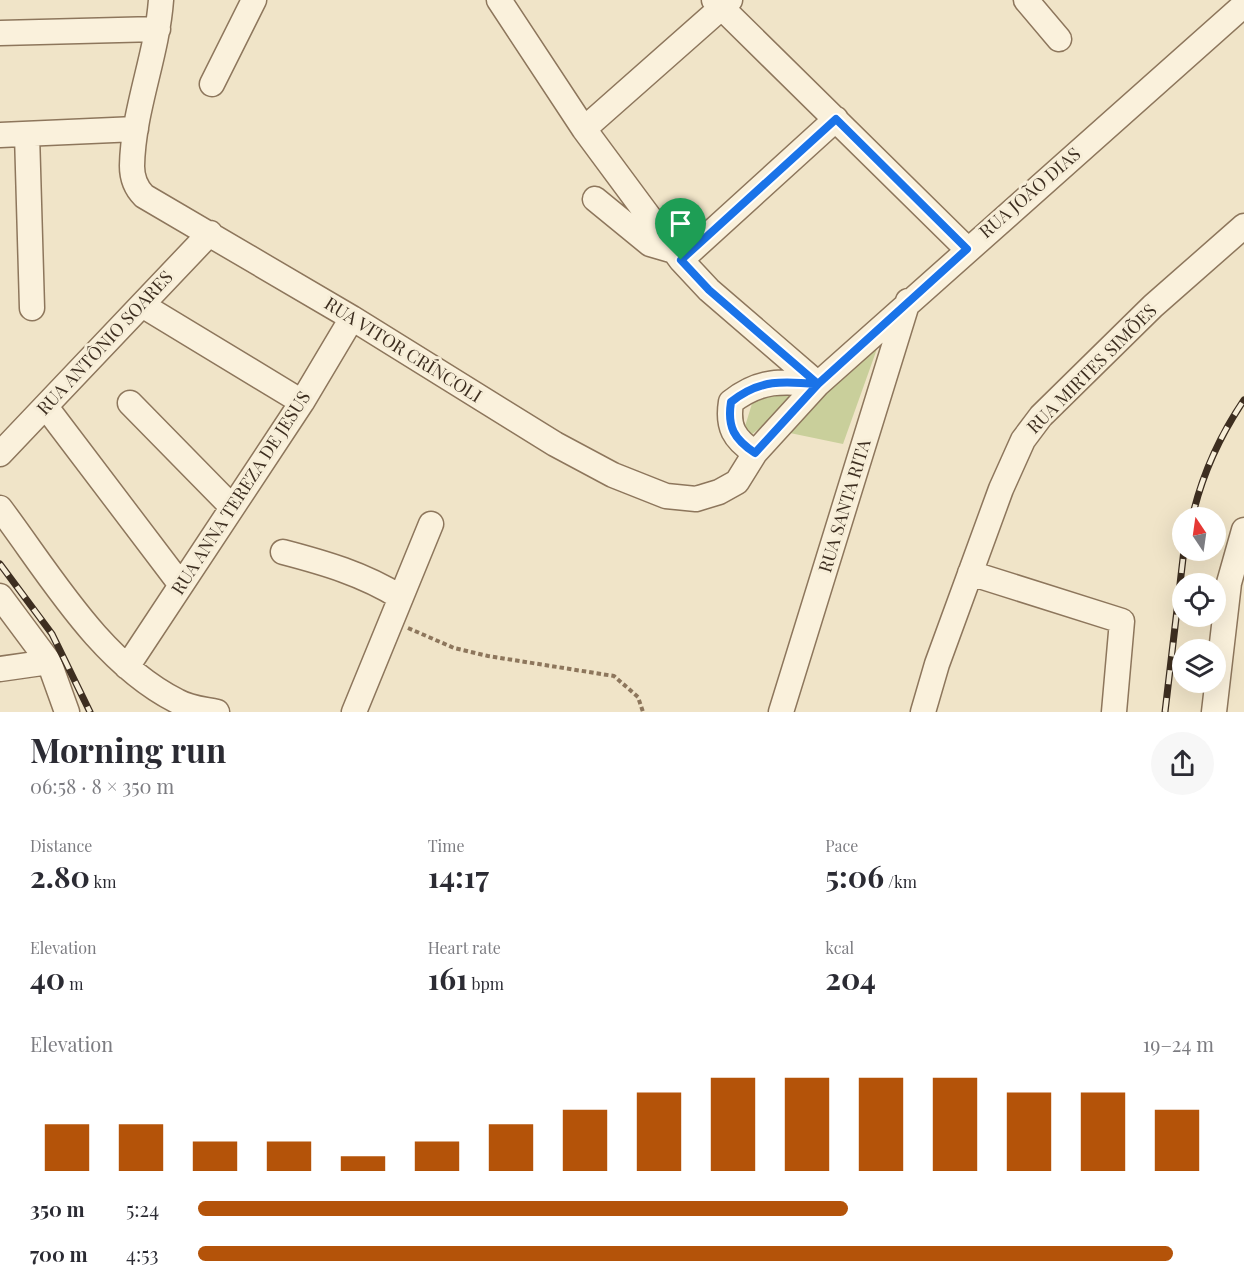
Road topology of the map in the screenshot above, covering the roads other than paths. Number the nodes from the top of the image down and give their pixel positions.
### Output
1 (161, 0) edge
2 (254, 0) edge
3 (499, 0) edge
4 (1026, 0) edge
5 (722, 2) edge
6 (1244, 5) edge
7 (158, 29) junction
8 (0, 33) edge
9 (1059, 39) dead end
10 (212, 84) dead end
11 (836, 119) junction
12 (136, 129) junction
13 (584, 129) junction
14 (27, 134) junction
15 (0, 135) edge
16 (595, 199) dead end
17 (1244, 226) edge
18 (210, 233) junction
19 (967, 249) junction
20 (677, 256) junction
21 (908, 300) junction
22 (142, 304) junction
23 (32, 308) dead end
24 (352, 318) junction
25 (818, 384) junction
26 (302, 402) junction
27 (130, 403) dead end
28 (46, 407) junction
29 (0, 453) edge
30 (755, 453) junction
31 (232, 507) junction
32 (0, 508) edge
33 (430, 524) dead end
34 (1244, 530) edge
35 (283, 552) dead end
36 (970, 573) junction
37 (181, 585) junction
38 (0, 596) edge
39 (400, 597) junction
40 (49, 662) junction
41 (127, 667) junction
42 (0, 669) edge
43 (67, 712) edge
44 (217, 712) edge
45 (354, 712) edge
46 (782, 712) edge
47 (923, 712) edge
48 (1114, 712) edge
49 (1214, 712) edge

1 - 7 street, RUA VITOR CRÍNCOLI
2 - 10 street
3 - 13 street
4 - 9 street
5 - 11 street
5 - 13 street
6 - 19 street, RUA JOÃO DIAS
7 - 8 street
7 - 12 street, RUA VITOR CRÍNCOLI
11 - 19 street
11 - 20 street
12 - 14 street
12 - 18 street, RUA VITOR CRÍNCOLI
13 - 20 street
14 - 15 street
14 - 23 street
16 - 20 street
17 - 36 street, RUA MIRTES SIMÕES
18 - 22 street, RUA ANTÔNIO SOARES
18 - 24 street, RUA VITOR CRÍNCOLI
19 - 21 street, RUA JOÃO DIAS
20 - 25 street
21 - 25 street, RUA JOÃO DIAS
21 - 46 street, RUA SANTA RITA
22 - 26 street
22 - 28 street, RUA ANTÔNIO SOARES
24 - 26 street, RUA ANNA TEREZA DE JESUS
24 - 30 street, RUA VITOR CRÍNCOLI
25 - 30 street, RUA VITOR CRÍNCOLI
25 - 30 street
26 - 31 street, RUA ANNA TEREZA DE JESUS
27 - 31 street
28 - 29 street, RUA ANTÔNIO SOARES
28 - 37 street
31 - 37 street, RUA ANNA TEREZA DE JESUS
32 - 41 street
33 - 39 street
34 - 49 street
35 - 39 street
36 - 47 street, RUA MIRTES SIMÕES
36 - 48 street
37 - 41 street, RUA ANNA TEREZA DE JESUS
38 - 40 street
39 - 45 street
40 - 42 street
40 - 43 street
41 - 44 street

